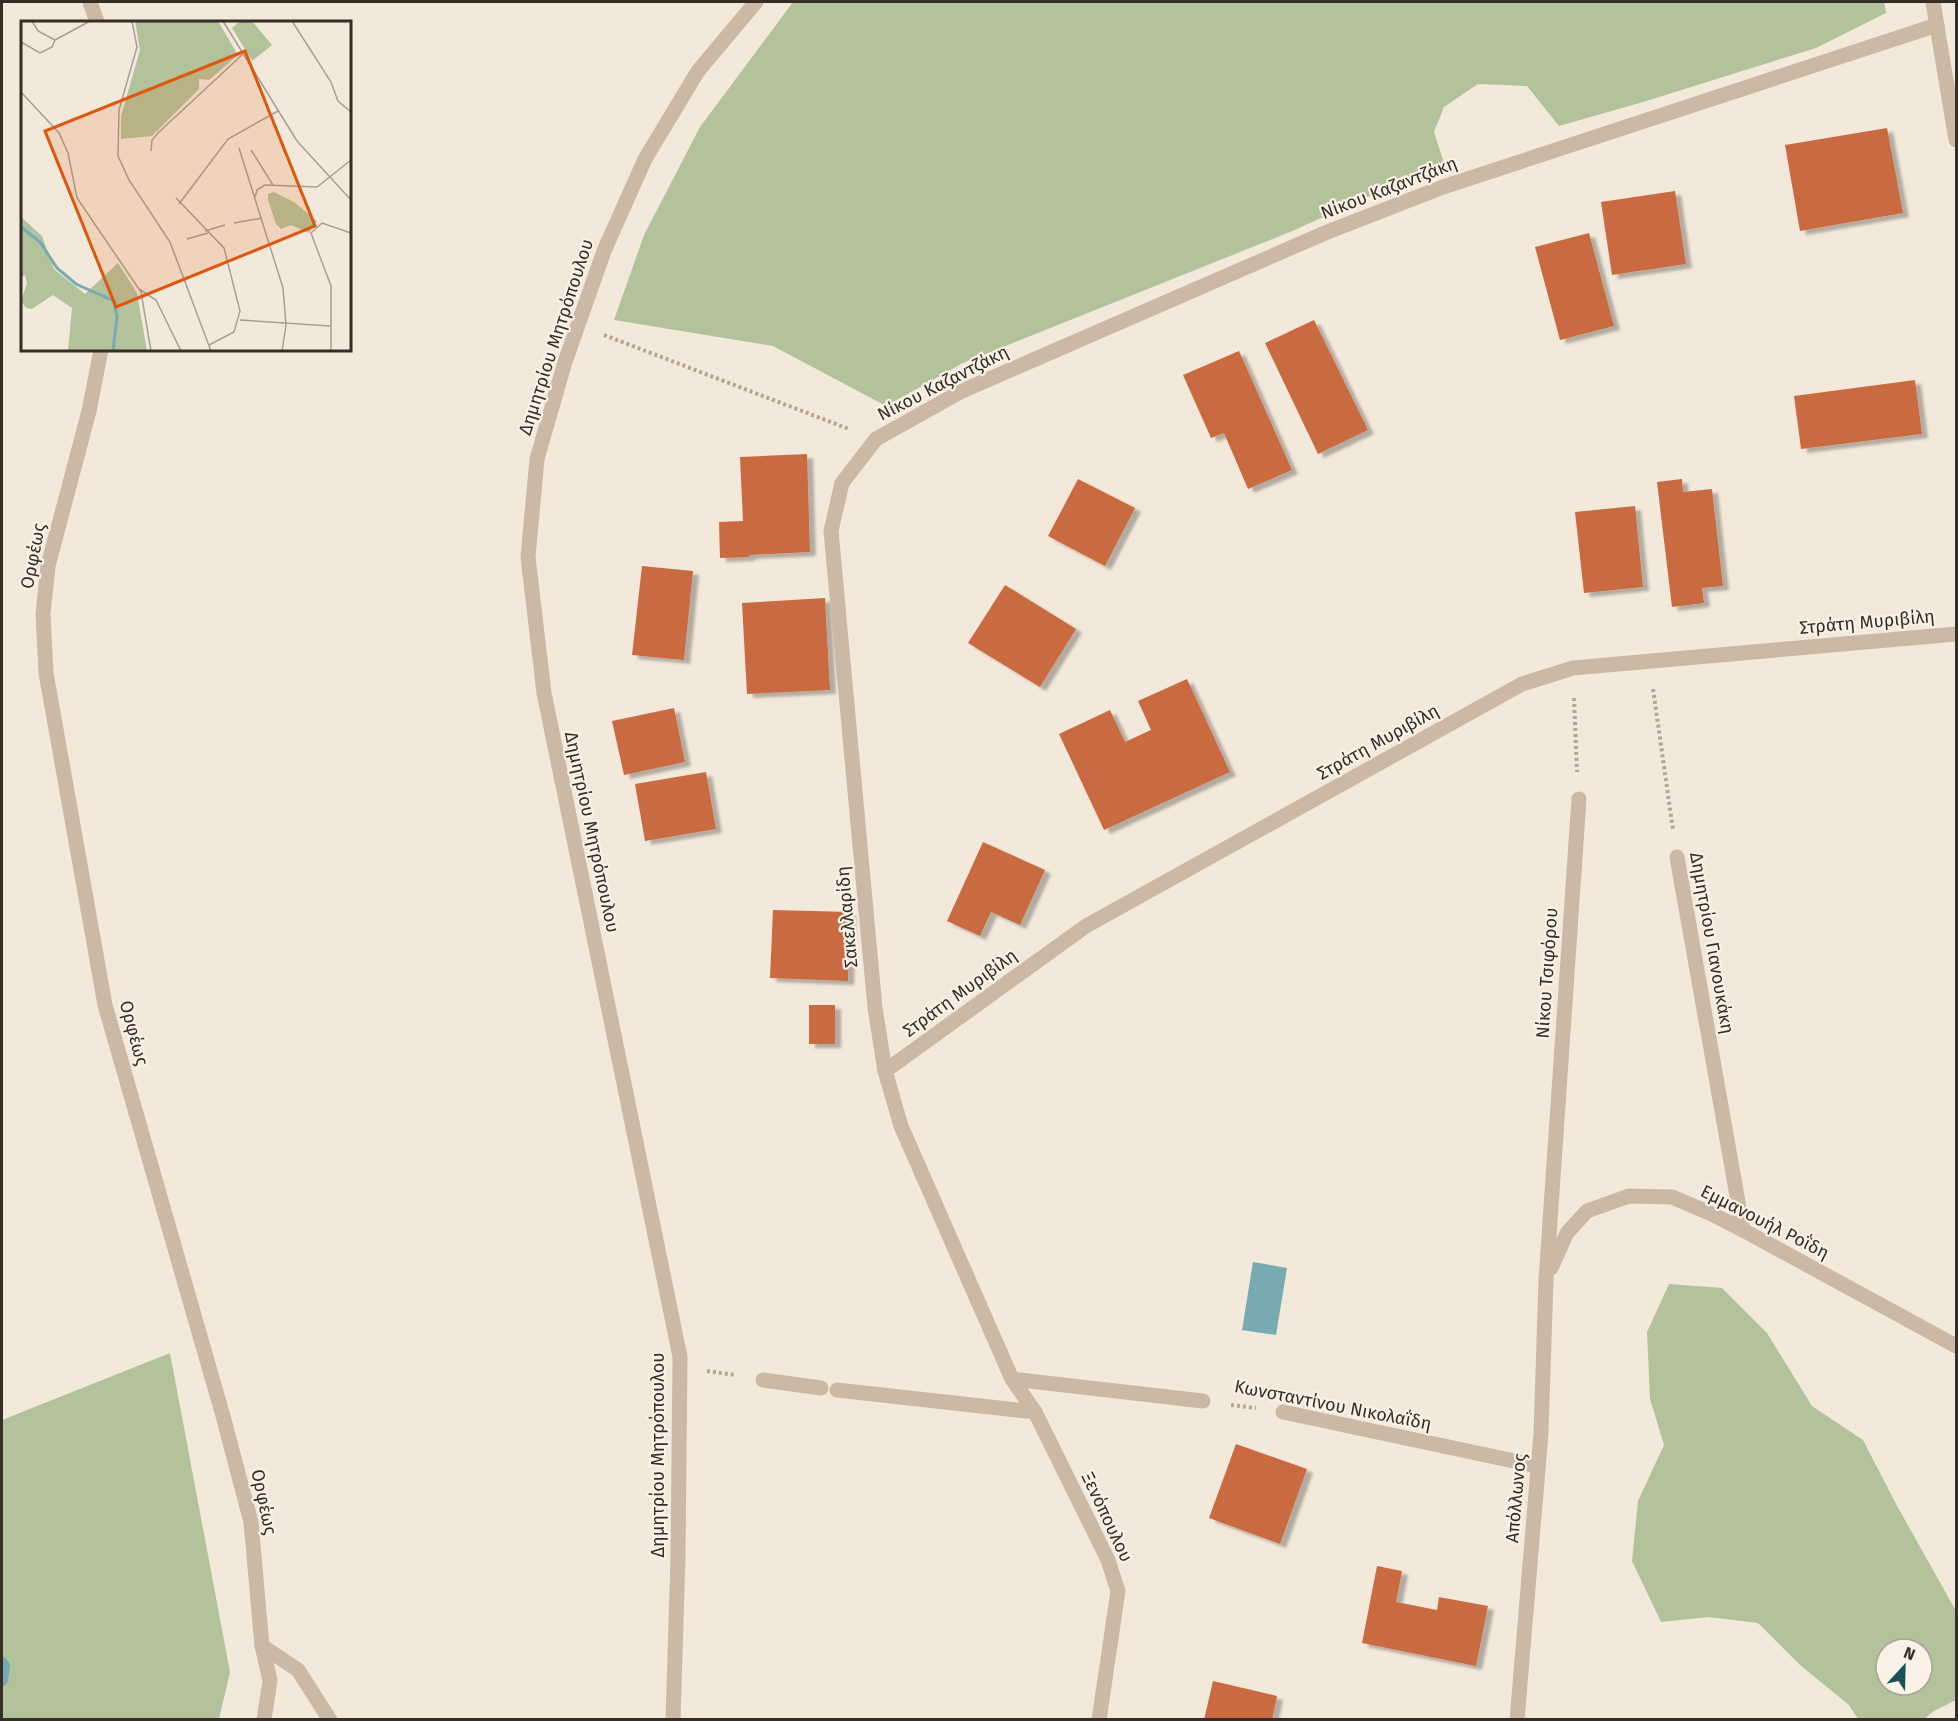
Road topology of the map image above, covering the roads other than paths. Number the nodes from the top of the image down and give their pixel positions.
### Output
1 (90, 2) edge
2 (756, 2) edge
3 (1933, 2) edge
4 (97, 21) edge
5 (1937, 25) junction
6 (1956, 140) edge
7 (101, 351) edge
8 (876, 439) joint
9 (1956, 634) edge
10 (1579, 800) road end
11 (1677, 857) road end
12 (885, 1071) junction
13 (1743, 1230) junction
14 (1546, 1280) junction
15 (1956, 1346) edge
16 (1011, 1379) junction
17 (763, 1380) road end
18 (821, 1388) dead end
19 (837, 1390) dead end
20 (1203, 1401) road end
21 (1035, 1412) junction
22 (1283, 1412) road end
23 (1538, 1466) junction
24 (262, 1647) junction
25 (264, 1719) edge
26 (330, 1719) edge
27 (673, 1719) edge
28 (1099, 1719) edge
29 (1517, 1719) edge

1 - 4 street
2 - 27 street, Δημητρίου Μητρόπουλου
3 - 5 street
5 - 6 street
5 - 8 street, Νίκου Καζαντζάκη
7 - 24 street, Ορφέως
8 - 12 street, Σακελλαρίδη
9 - 12 street, Στράτη Μυριβίλη
10 - 14 street, Νίκου Τσιφόρου
11 - 13 street, Δημητρίου Γιανουκάκη
12 - 16 street, Σακελλαρίδη
13 - 14 street, Εμμανουήλ Ροΐδη
13 - 15 street, Εμμανουήλ Ροΐδη
14 - 23 street, Απόλλωνος
16 - 20 street
16 - 21 street, Ξενόπουλου
17 - 18 street
19 - 21 street
21 - 28 street, Ξενόπουλου
22 - 23 street, Κωνσταντίνου Νικολαΐδη
23 - 29 street, Απόλλωνος
24 - 25 street, Ορφέως
24 - 26 street

